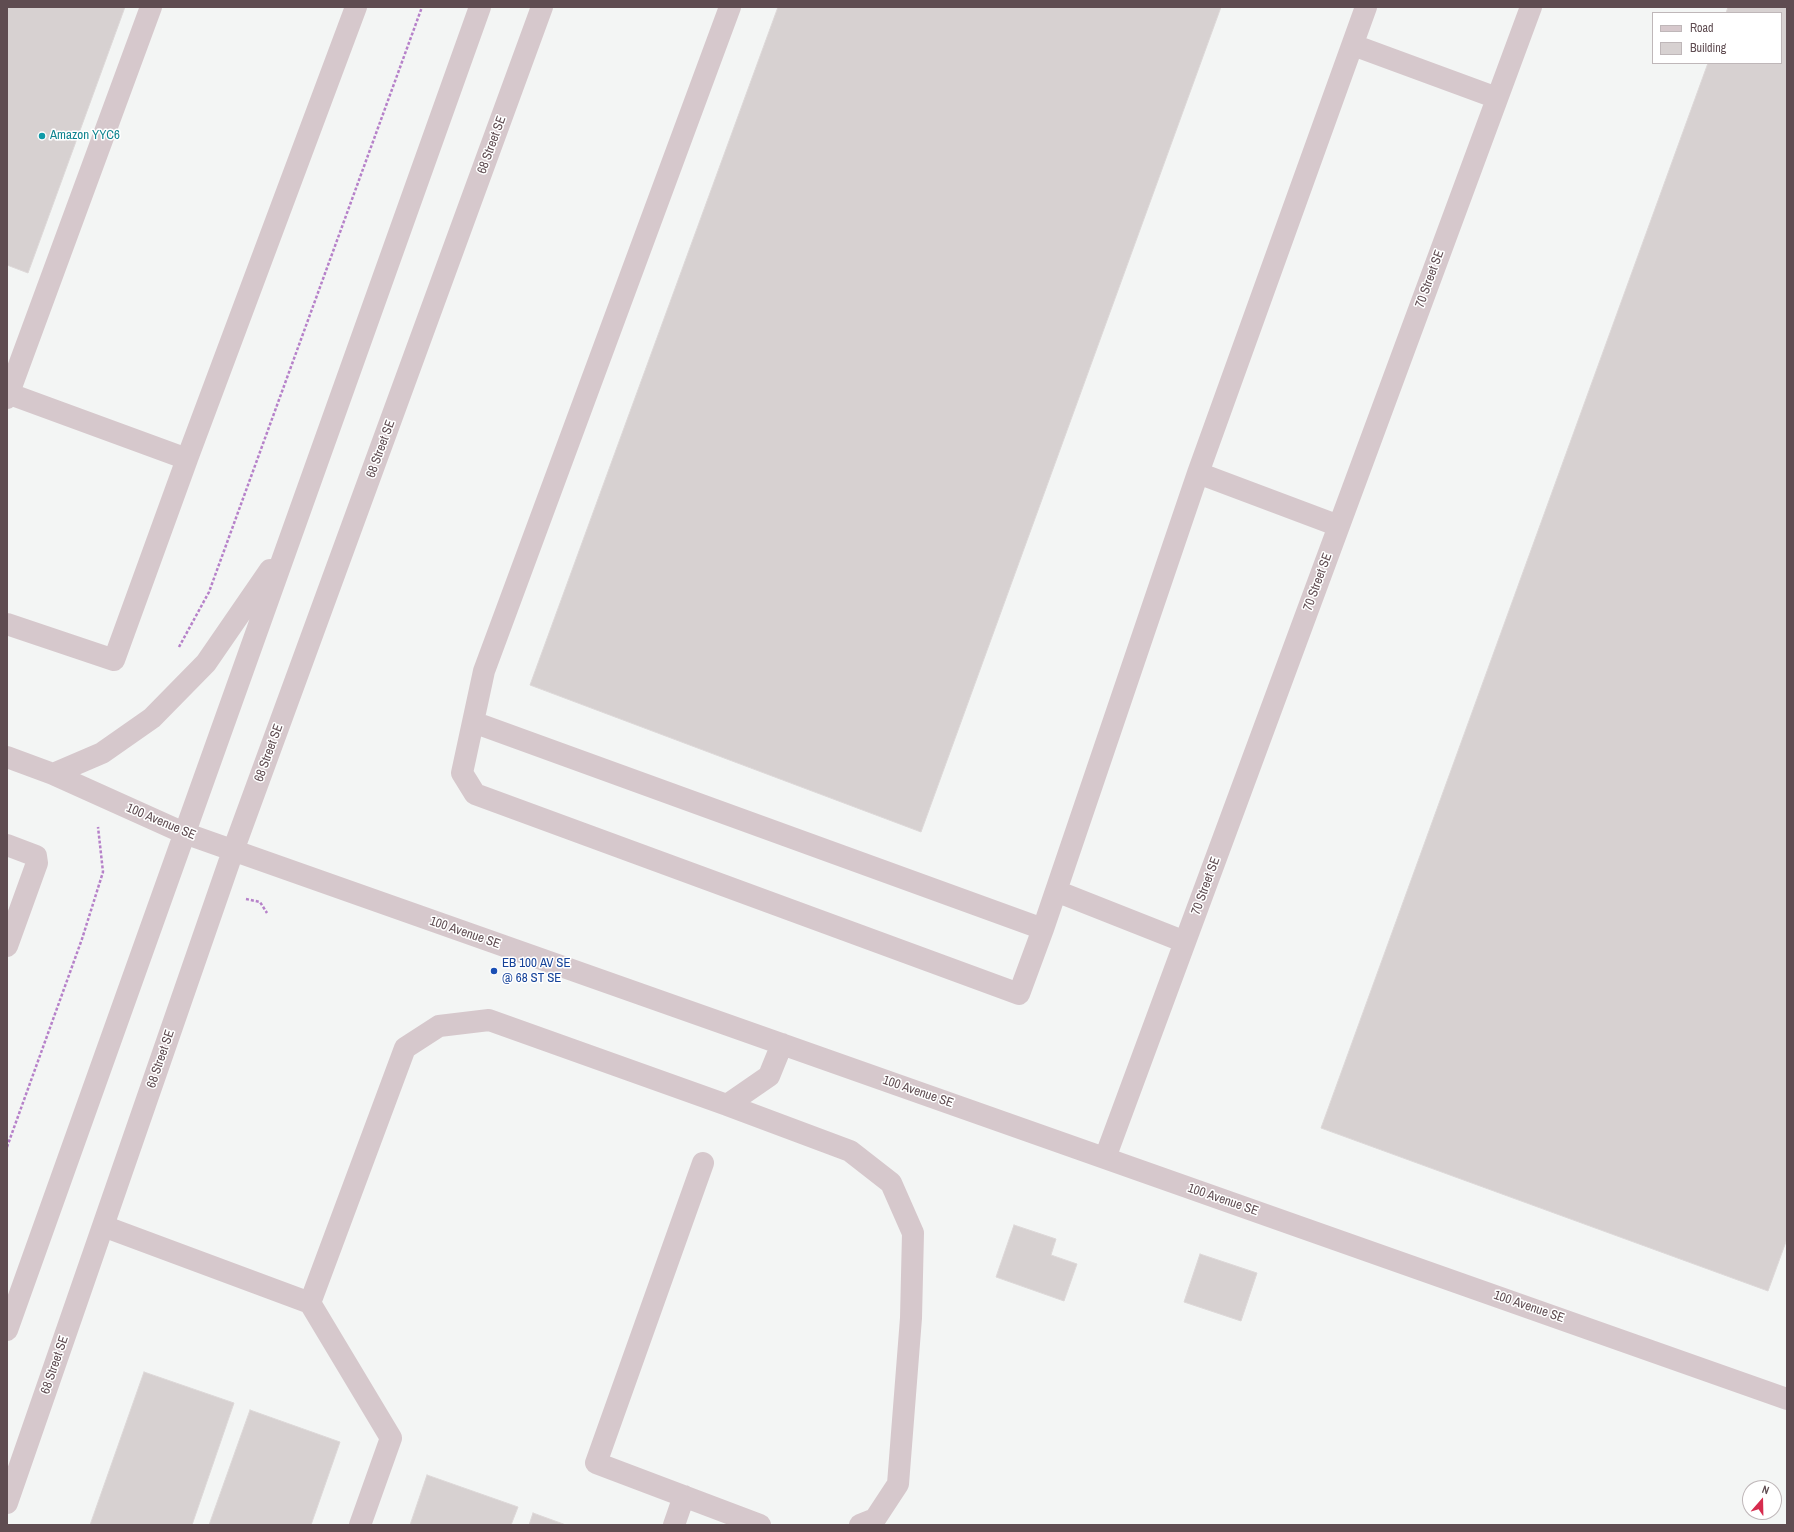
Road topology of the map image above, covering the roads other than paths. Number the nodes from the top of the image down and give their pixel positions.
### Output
1 (151, 7) edge
2 (356, 7) edge
3 (480, 7) edge
4 (542, 7) edge
5 (730, 7) edge
6 (1366, 7) edge
7 (1531, 7) edge
8 (1353, 45) junction
9 (1497, 98) junction
10 (8, 395) edge
11 (187, 459) junction
12 (1198, 473) junction
13 (1339, 526) junction
14 (288, 544) junction
15 (7, 624) edge
16 (472, 722) junction
17 (7, 757) edge
18 (53, 774) junction
19 (184, 833) junction
20 (7, 845) edge
21 (233, 851) junction
22 (1056, 891) junction
23 (1043, 929) junction
24 (1185, 942) junction
25 (7, 946) edge
26 (782, 1044) junction
27 (727, 1106) junction
28 (1105, 1158) junction
29 (703, 1163) dead end
30 (103, 1226) junction
31 (310, 1303) junction
32 (7, 1330) edge
33 (1787, 1398) edge
34 (684, 1496) junction
35 (7, 1503) edge
36 (360, 1525) edge
37 (674, 1525) edge
38 (760, 1525) edge
39 (860, 1525) edge

1 - 10 street
2 - 11 street
3 - 14 street
4 - 21 street, 68 Street SE
5 - 16 street
6 - 8 street
7 - 9 street, 70 Street SE
8 - 9 street
8 - 12 street
9 - 13 street, 70 Street SE
10 - 11 street
11 - 15 street
12 - 13 street
12 - 22 street
13 - 24 street, 70 Street SE
14 - 18 street
14 - 19 street
16 - 23 street
16 - 23 street
17 - 18 street, 100 Avenue SE
18 - 19 street, 100 Avenue SE
19 - 21 street, 100 Avenue SE
19 - 32 street
20 - 25 street
21 - 26 street, 100 Avenue SE
21 - 30 street, 68 Street SE
22 - 23 street
22 - 24 street
24 - 28 street, 70 Street SE
26 - 27 street
26 - 28 street, 100 Avenue SE
27 - 31 street
27 - 39 street
28 - 33 street, 100 Avenue SE
29 - 34 street
30 - 31 street
30 - 35 street, 68 Street SE
31 - 36 street
34 - 37 street
34 - 38 street

